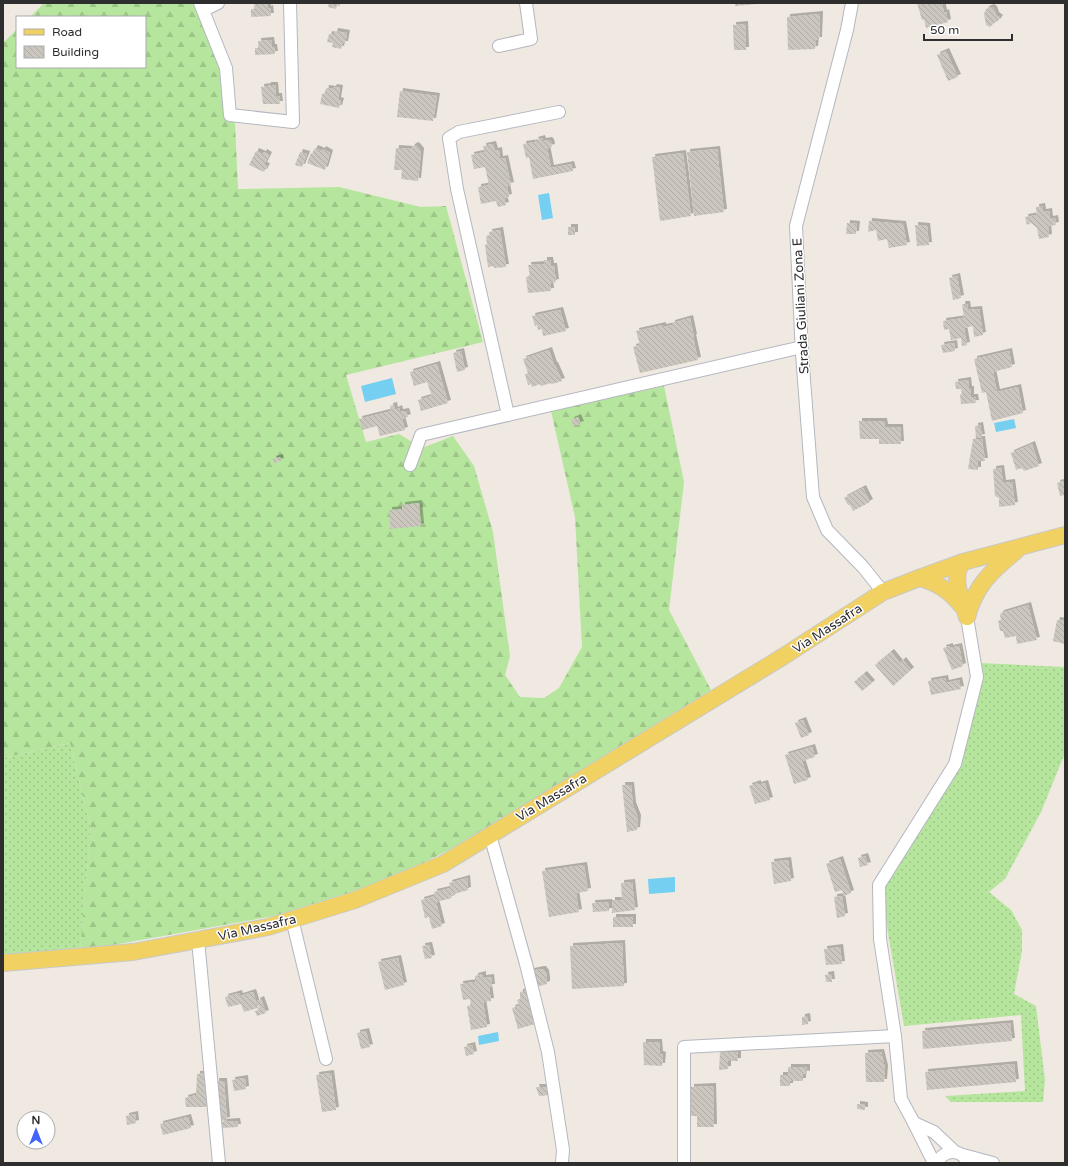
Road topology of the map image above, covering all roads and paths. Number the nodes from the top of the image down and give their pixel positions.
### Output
1 (218, 3) edge
2 (290, 3) edge
3 (526, 3) edge
4 (852, 3) edge
5 (202, 7) edge
6 (499, 46) dead end
7 (559, 112) dead end
8 (802, 347) junction
9 (508, 415) junction
10 (410, 465) dead end
11 (1065, 535) edge
12 (1020, 547) junction
13 (963, 562) junction
14 (919, 578) junction
15 (882, 592) junction
16 (975, 593) junction
17 (965, 612) junction
18 (490, 835) junction
19 (292, 919) junction
20 (198, 940) junction
21 (3, 963) edge
22 (895, 1036) junction
23 (326, 1059) dead end
24 (914, 1123) junction
25 (962, 1157) edge
26 (219, 1163) edge
27 (562, 1163) edge
28 (684, 1163) edge
29 (934, 1163) edge
30 (937, 1163) edge
31 (993, 1163) edge

1 - 5 street
2 - 5 street
3 - 6 street
4 - 8 street, Strada Giuliani Zona E
7 - 9 street
8 - 9 street
8 - 15 street, Strada Giuliani Zona E
9 - 10 street
11 - 12 main road, Via Massafra
12 - 13 main road, Via Massafra
12 - 16 main road
13 - 14 main road, Via Massafra
13 - 16 main road
13 - 17 main road
14 - 15 main road, Via Massafra
14 - 17 main road
15 - 18 main road, Via Massafra
16 - 17 main road
17 - 22 street
18 - 19 main road, Via Massafra
18 - 27 street
19 - 20 main road, Via Massafra
19 - 23 street
20 - 21 main road, Via Massafra
20 - 26 street
22 - 24 street
22 - 28 street
24 - 25 street
24 - 29 street
25 - 30 street
25 - 31 street

